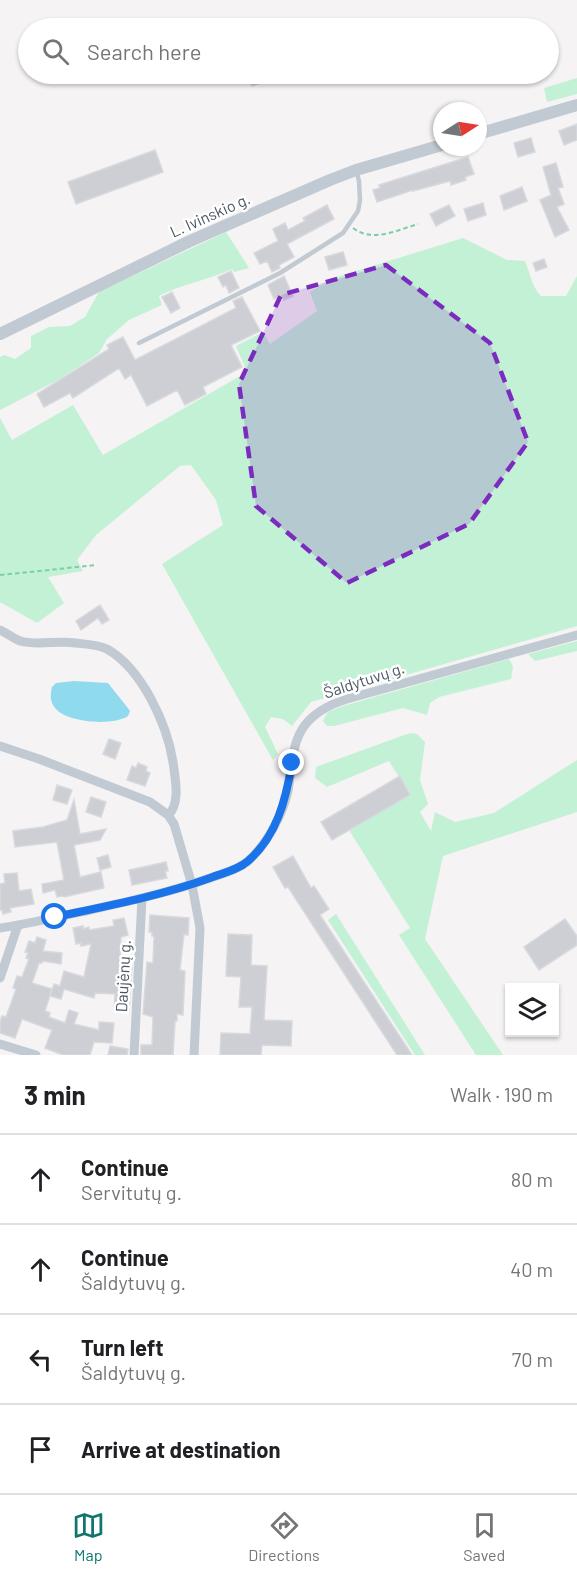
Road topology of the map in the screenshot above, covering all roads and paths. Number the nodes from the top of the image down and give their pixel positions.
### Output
1 (577, 105) edge
2 (487, 131) edge
3 (433, 148) edge
4 (356, 170) junction
5 (418, 224) dead end
6 (349, 225) junction
7 (0, 334) edge
8 (139, 343) dead end
9 (97, 565) dead end
10 (0, 575) edge
11 (0, 630) edge
12 (577, 634) edge
13 (0, 746) edge
14 (168, 815) junction
15 (192, 885) junction
16 (142, 898) junction
17 (18, 926) junction
18 (0, 928) edge
19 (0, 978) edge
20 (0, 1044) edge
21 (36, 1055) edge
22 (134, 1055) edge
23 (194, 1055) edge

1 - 2 street
3 - 4 street, L. Ivinskio g.
4 - 6 lane
4 - 7 street, L. Ivinskio g.
5 - 6 path
6 - 8 lane
9 - 10 path
11 - 14 street
12 - 15 street, Šaldytuvų g.
13 - 14 street
14 - 15 street
15 - 16 street, Šaldytuvų g.
15 - 23 street
16 - 17 street, Šaldytuvų g.
16 - 22 street, Daujėnų g.
17 - 18 street, Šaldytuvų g.
17 - 19 street
20 - 21 street

